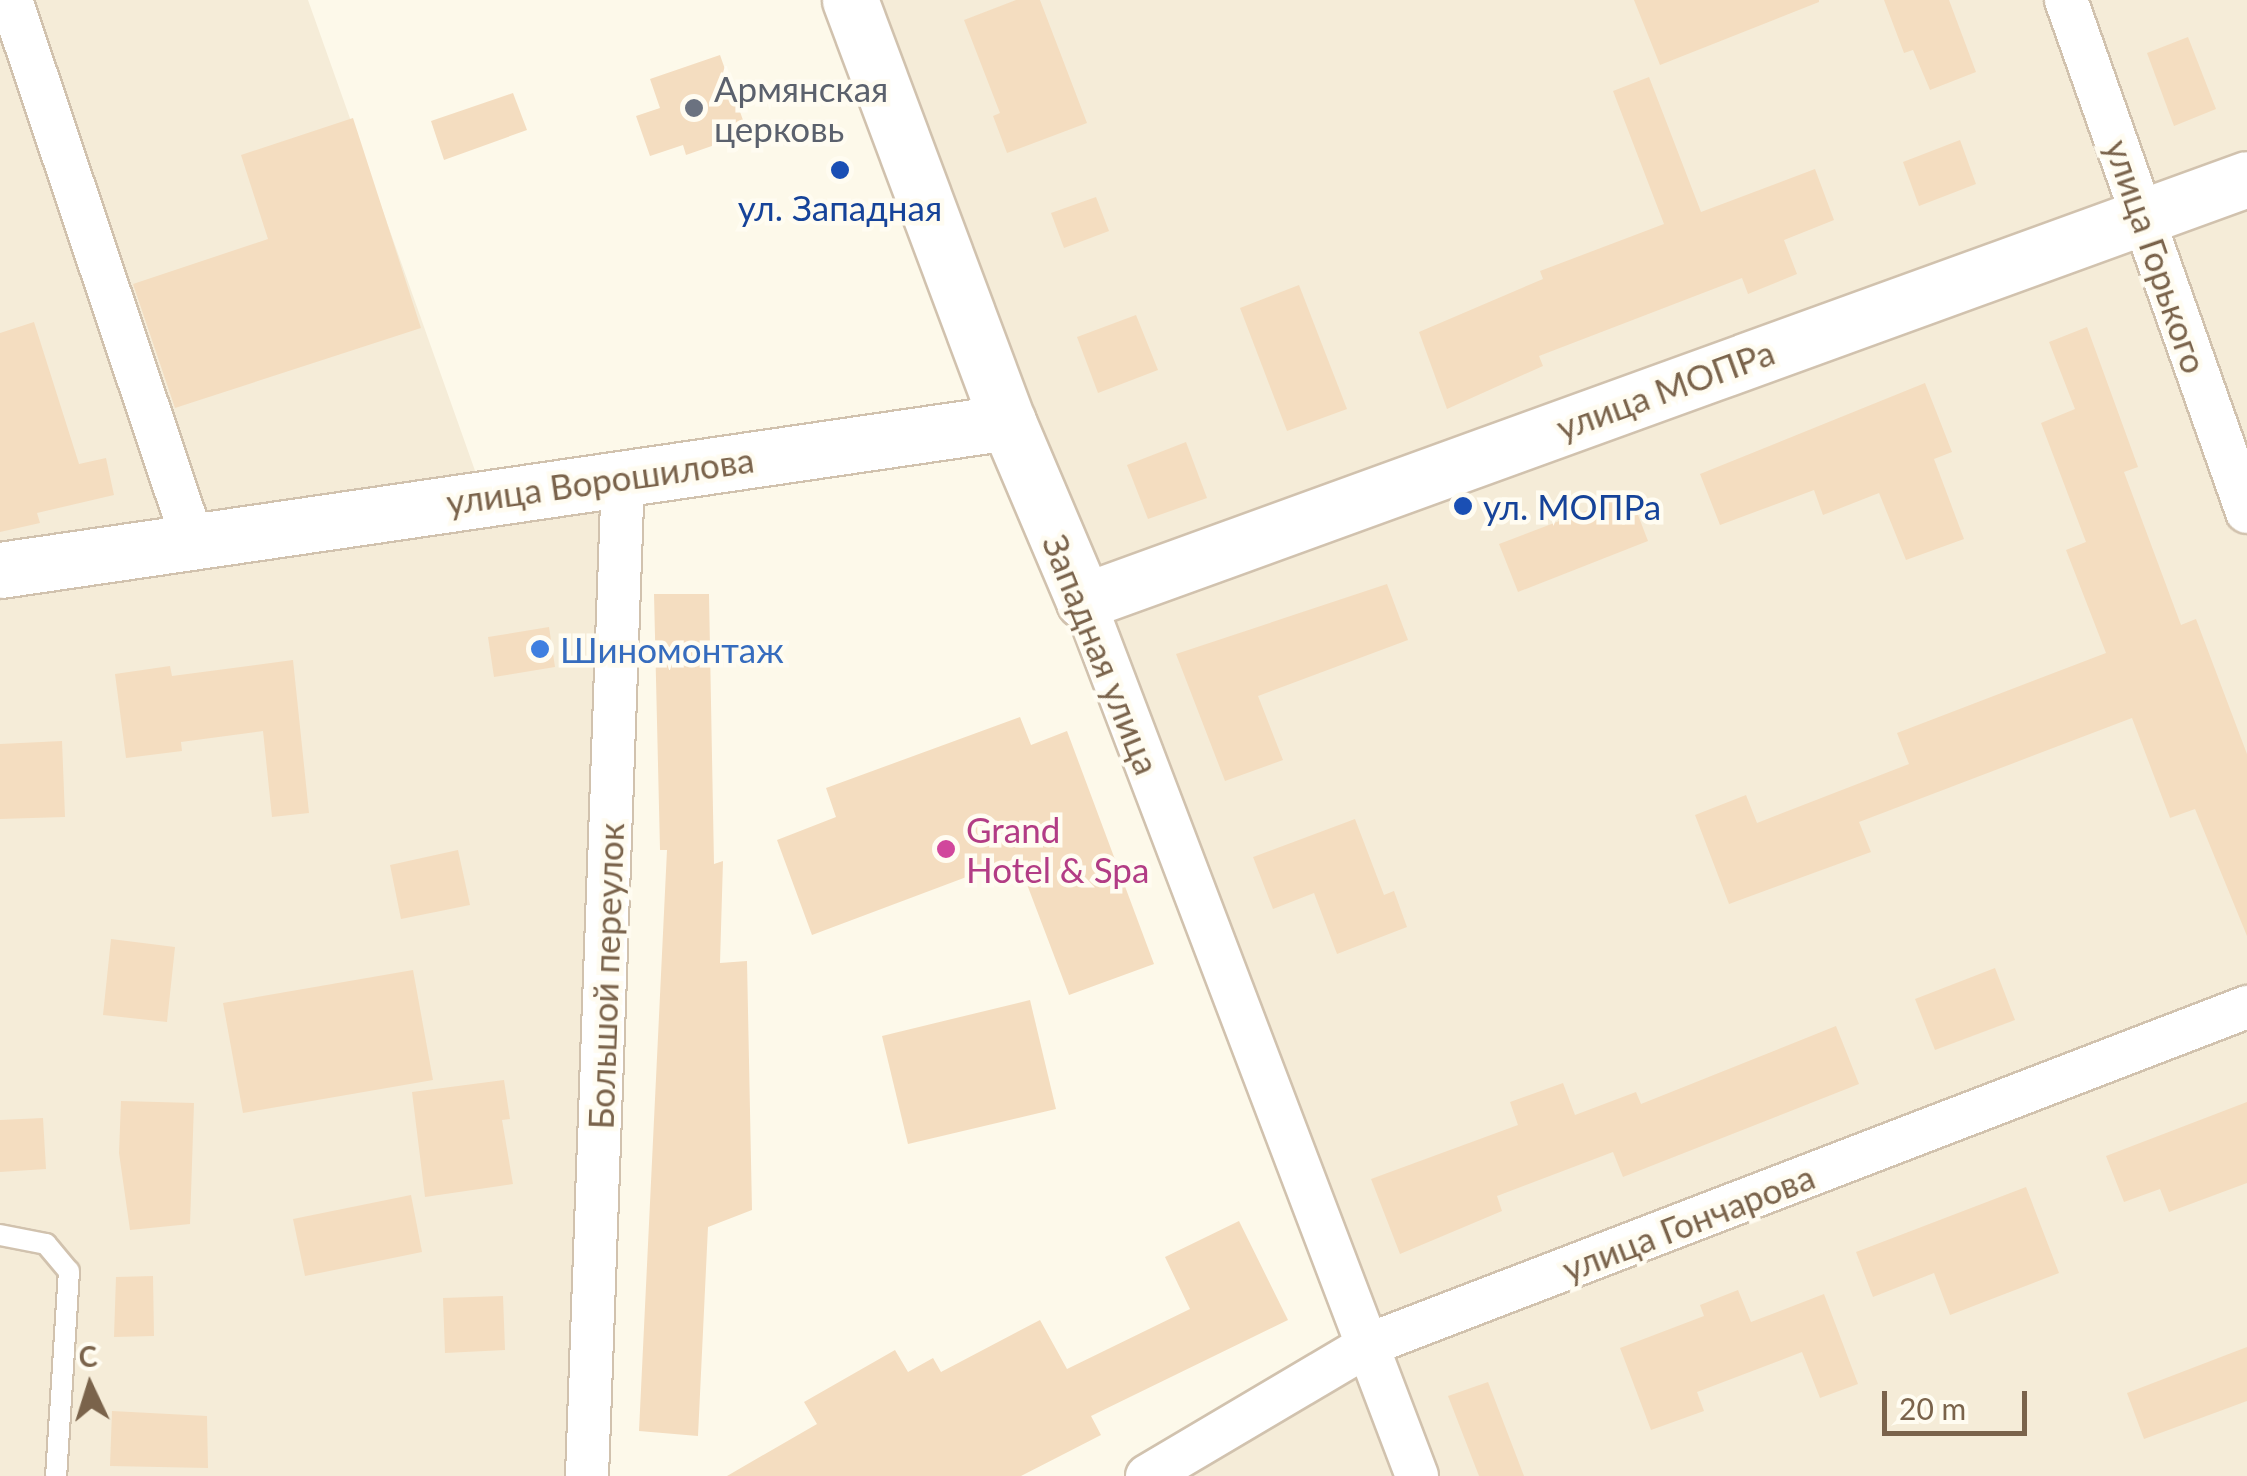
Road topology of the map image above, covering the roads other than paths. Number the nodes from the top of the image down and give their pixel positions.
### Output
1 (11, 0) edge
2 (850, 0) edge
3 (2066, 0) edge
4 (2247, 179) edge
5 (2143, 216) junction
6 (1008, 422) junction
7 (623, 477) junction
8 (2247, 512) edge
9 (192, 540) junction
10 (0, 570) edge
11 (1084, 601) junction
12 (2247, 1007) edge
13 (0, 1235) edge
14 (1370, 1344) junction
15 (56, 1476) edge
16 (587, 1476) edge
17 (1147, 1476) edge
18 (1418, 1476) edge

1 - 9 street
2 - 6 main road, Западная улица
3 - 5 street, улица Горького
4 - 5 main road, улица МОПРа
5 - 8 street, улица Горького
5 - 11 main road, улица МОПРа
6 - 7 main road, улица Ворошилова
6 - 11 main road, Западная улица
7 - 9 main road, улица Ворошилова
7 - 16 street, Большой переулок
9 - 10 main road, улица Ворошилова
11 - 14 street, Западная улица
12 - 14 street, улица Гончарова
13 - 15 lane
14 - 17 street, улица Гончарова
14 - 18 street, Западная улица

